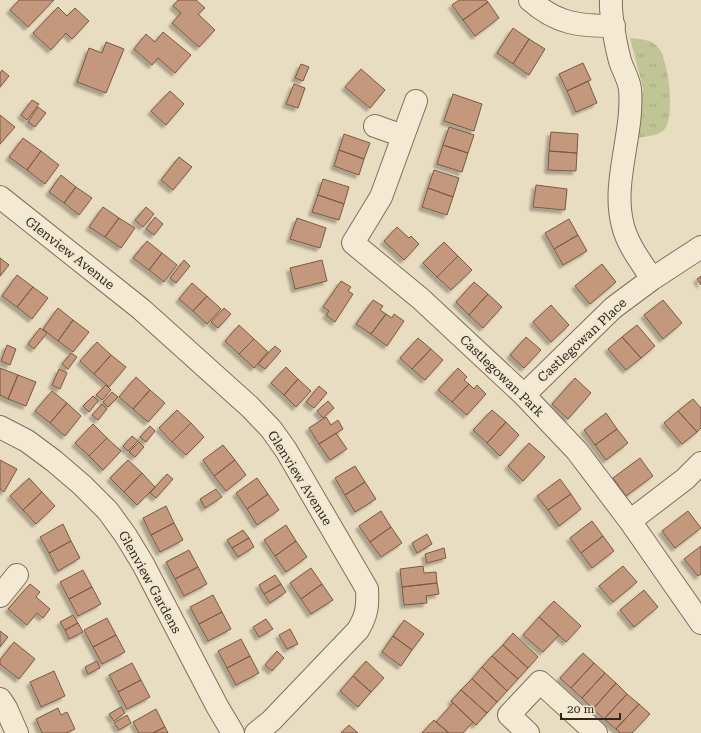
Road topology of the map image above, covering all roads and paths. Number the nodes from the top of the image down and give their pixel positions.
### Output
1 (530, 0) edge
2 (611, 0) edge
3 (614, 26) junction
4 (416, 101) dead end
5 (375, 126) dead end
6 (403, 136) junction
7 (0, 197) edge
8 (701, 247) edge
9 (652, 280) junction
10 (524, 395) junction
11 (0, 427) edge
12 (701, 462) edge
13 (630, 521) junction
14 (16, 575) dead end
15 (0, 596) edge
16 (700, 618) edge
17 (0, 699) edge
18 (270, 729) edge
19 (17, 733) edge
20 (233, 733) edge
21 (528, 733) edge
22 (596, 733) edge

1 - 3 street
2 - 3 street
3 - 9 street
4 - 6 street, Castlegowan Park
5 - 6 street
6 - 10 street, Castlegowan Park
7 - 18 street, Glenview Avenue
8 - 9 street, Castlegowan Place
9 - 10 street, Castlegowan Place
10 - 13 street, Castlegowan Park
11 - 20 street, Glenview Gardens
12 - 13 street
13 - 16 street, Castlegowan Park
14 - 15 street
17 - 19 street
21 - 22 street

